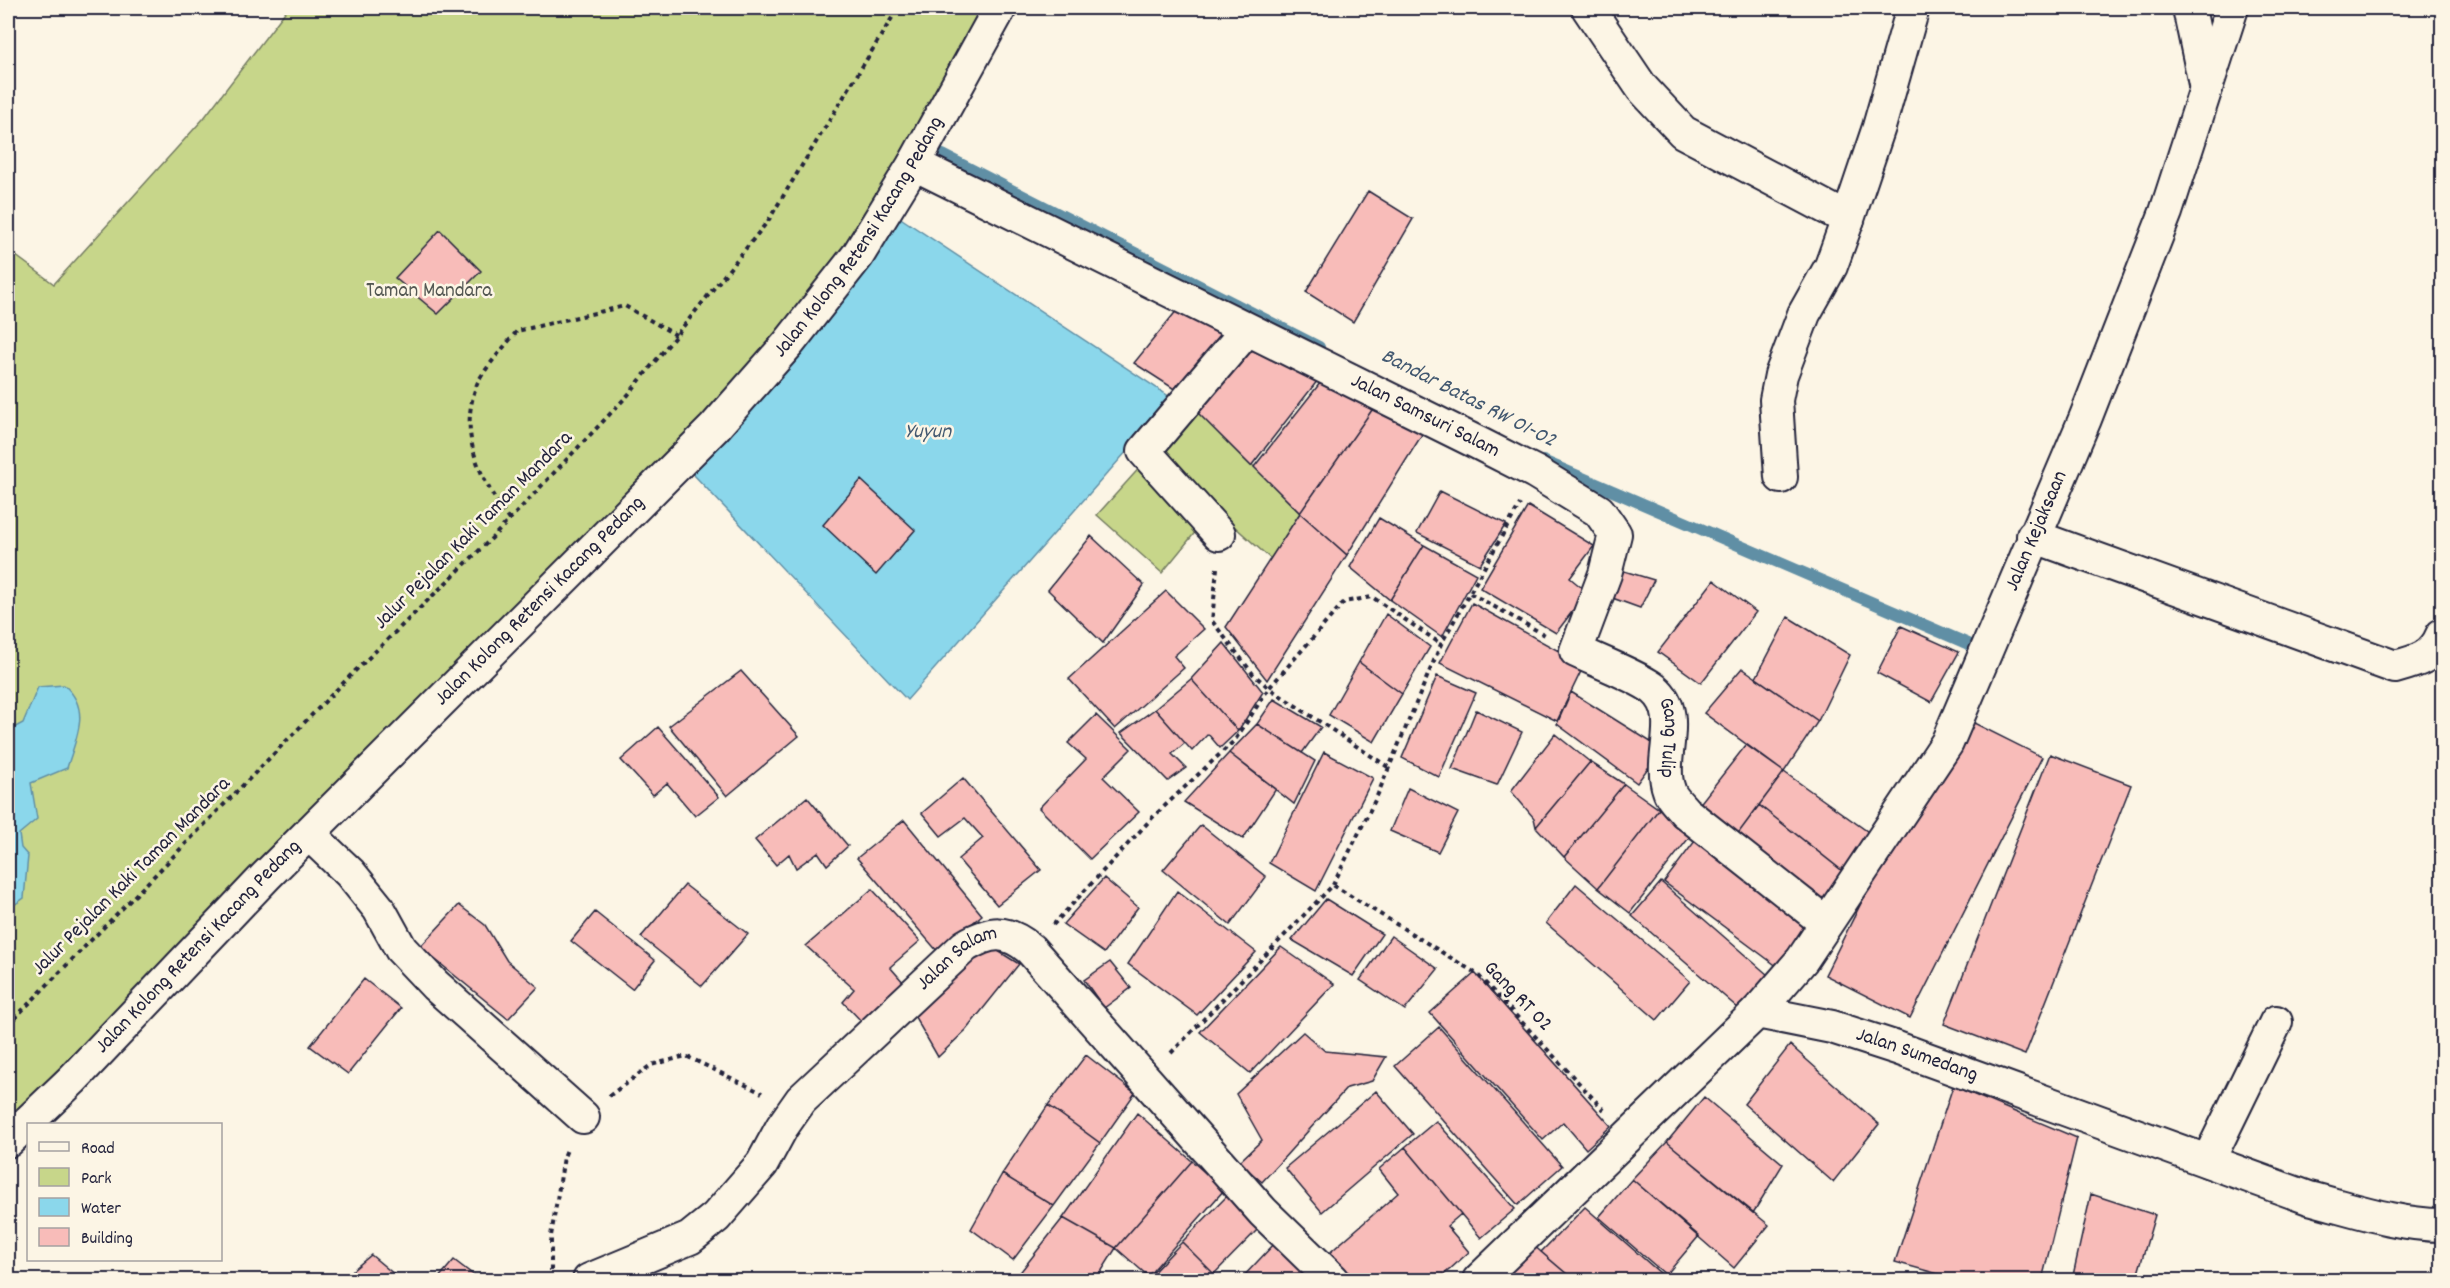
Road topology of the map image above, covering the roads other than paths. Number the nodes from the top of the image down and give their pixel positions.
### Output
1 (1000, 8) edge
2 (1588, 8) edge
3 (1913, 8) edge
4 (2189, 8) edge
5 (2232, 8) edge
6 (2206, 93) junction
7 (914, 164) junction
8 (1848, 219) junction
9 (1246, 331) junction
10 (1781, 477) dead end
11 (1219, 534) road end
12 (2033, 536) junction
13 (2442, 635) edge
14 (1576, 651) joint
15 (309, 834) junction
16 (1826, 923) junction
17 (1757, 1012) junction
18 (2276, 1022) dead end
19 (583, 1117) road end
20 (8, 1141) edge
21 (2208, 1161) junction
22 (2442, 1225) edge
23 (589, 1281) edge
24 (1333, 1281) edge
25 (1479, 1281) edge

1 - 7 street, Jalan Kolong Retensi Kacang Pedang
2 - 8 street
3 - 8 street
4 - 6 street
5 - 6 street, Jalan Kejaksaan
6 - 12 street, Jalan Kejaksaan
7 - 9 street, Jalan Samsuri Salam
7 - 15 street, Jalan Kolong Retensi Kacang Pedang
8 - 10 street
9 - 11 street
9 - 14 street, Jalan Samsuri Salam
12 - 13 street
12 - 16 street, Jalan Kejaksaan
14 - 16 street, Gang Tulip
15 - 19 street
15 - 20 street, Jalan Kolong Retensi Kacang Pedang
16 - 17 street, Jalan Kejaksaan
17 - 21 street, Jalan Sumedang
17 - 25 street
18 - 21 street
21 - 22 street, Jalan Sumedang
23 - 24 street, Jalan Salam

